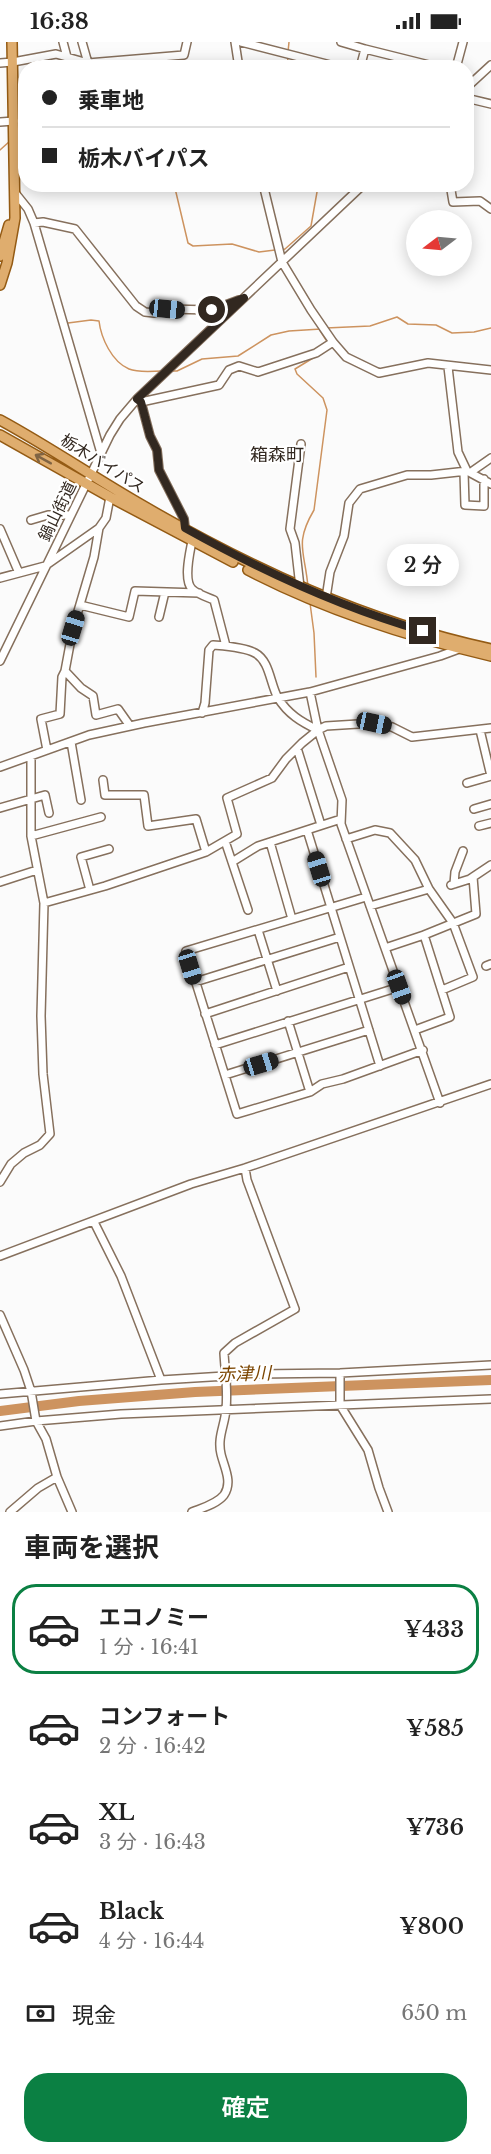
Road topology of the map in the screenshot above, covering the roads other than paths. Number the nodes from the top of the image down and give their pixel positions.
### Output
1 (12, 42) edge
2 (63, 42) edge
3 (82, 42) edge
4 (187, 42) edge
5 (235, 42) edge
6 (241, 42) edge
7 (341, 42) edge
8 (463, 42) edge
9 (365, 49) junction
10 (67, 57) junction
11 (22, 60) edge
12 (78, 60) edge
13 (87, 60) edge
14 (139, 60) edge
15 (238, 60) edge
16 (311, 60) edge
17 (362, 60) edge
18 (409, 60) edge
19 (458, 60) edge
20 (18, 61) edge
21 (13, 62) junction
22 (0, 63) edge
23 (491, 65) edge
24 (474, 81) edge
25 (474, 100) edge
26 (491, 104) edge
27 (14, 121) junction
28 (0, 122) edge
29 (265, 192) edge
30 (356, 192) edge
31 (451, 192) edge
32 (15, 194) junction
33 (491, 209) edge
34 (34, 223) junction
35 (0, 256) edge
36 (282, 262) junction
37 (0, 285) edge
38 (244, 298) junction
39 (333, 342) junction
40 (448, 367) junction
41 (491, 370) edge
42 (139, 401) junction
43 (0, 420) edge
44 (0, 435) edge
45 (301, 444) dead end
46 (101, 453) junction
47 (491, 458) edge
48 (467, 472) junction
49 (90, 473) junction
50 (484, 479) junction
51 (85, 483) junction
52 (491, 484) edge
53 (110, 497) junction
54 (71, 515) junction
55 (31, 520) dead end
56 (99, 528) junction
57 (185, 528) junction
58 (0, 529) edge
59 (192, 541) junction
60 (45, 566) junction
61 (19, 573) junction
62 (0, 578) edge
63 (300, 587) junction
64 (165, 592) junction
65 (199, 593) junction
66 (326, 598) junction
67 (80, 605) junction
68 (159, 617) dead end
69 (473, 645) junction
70 (226, 646) junction
71 (460, 649) junction
72 (488, 650) edge
73 (0, 661) edge
74 (65, 671) junction
75 (310, 692) junction
76 (278, 697) junction
77 (202, 713) junction
78 (130, 726) junction
79 (491, 728) edge
80 (318, 730) junction
81 (480, 730) junction
82 (71, 742) junction
83 (297, 748) junction
84 (47, 750) junction
85 (31, 756) junction
86 (0, 768) edge
87 (103, 780) dead end
88 (467, 783) dead end
89 (81, 800) dead end
90 (30, 801) junction
91 (491, 804) edge
92 (0, 808) edge
93 (474, 809) dead end
94 (49, 813) dead end
95 (101, 817) dead end
96 (341, 819) junction
97 (491, 823) edge
98 (321, 825) junction
99 (479, 826) dead end
100 (307, 830) junction
101 (31, 836) junction
102 (346, 839) junction
103 (225, 841) junction
104 (270, 842) junction
105 (109, 849) dead end
106 (464, 851) dead end
107 (206, 852) junction
108 (232, 862) junction
109 (491, 866) edge
110 (37, 870) junction
111 (473, 877) junction
112 (0, 882) edge
113 (429, 889) junction
114 (90, 890) junction
115 (366, 897) junction
116 (44, 903) junction
117 (370, 906) junction
118 (331, 908) junction
119 (248, 910) dead end
120 (292, 919) junction
121 (453, 923) junction
122 (258, 930) junction
123 (424, 934) junction
124 (340, 937) junction
125 (385, 948) junction
126 (267, 960) junction
127 (349, 968) junction
128 (195, 982) junction
129 (399, 987) junction
130 (442, 990) junction
131 (277, 991) junction
132 (359, 999) junction
133 (205, 1014) junction
134 (288, 1021) junction
135 (369, 1030) junction
136 (415, 1030) junction
137 (215, 1045) junction
138 (423, 1050) junction
139 (298, 1052) junction
140 (380, 1066) junction
141 (225, 1075) junction
142 (491, 1084) edge
143 (310, 1092) junction
144 (440, 1103) junction
145 (245, 1168) junction
146 (0, 1182) edge
147 (94, 1222) junction
148 (0, 1256) edge
149 (0, 1315) edge
150 (491, 1365) edge
151 (340, 1373) junction
152 (225, 1377) junction
153 (161, 1380) junction
154 (31, 1391) junction
155 (0, 1394) edge
156 (491, 1399) edge
157 (340, 1402) junction
158 (226, 1410) junction
159 (36, 1421) junction
160 (0, 1426) edge
161 (57, 1477) junction
162 (10, 1512) edge
163 (72, 1512) edge
164 (192, 1512) edge
165 (388, 1512) edge

1 - 21 main road
2 - 10 street
3 - 13 street
4 - 14 street
5 - 15 street
6 - 16 street
7 - 9 street
8 - 19 street
9 - 17 street
9 - 18 street
10 - 11 street
10 - 12 street
20 - 21 street
21 - 22 street
21 - 27 main road
23 - 24 street
25 - 26 street
27 - 28 street
27 - 32 main road
29 - 36 street
30 - 36 street, 鍋山街道
31 - 33 street
32 - 34 street
32 - 35 main road
32 - 37 main road
34 - 38 street
34 - 46 street
36 - 38 street, 鍋山街道
36 - 39 street
38 - 42 street, 鍋山街道
39 - 40 street
39 - 42 street
40 - 41 street
40 - 48 street
42 - 46 street, 鍋山街道
42 - 57 street
43 - 49 main road, 栃木バイパス
51 -> 44 main road, 栃木バイパス
45 - 63 street
46 - 49 street, 鍋山街道
47 - 48 street
48 - 50 street
48 - 50 street
48 - 66 street
49 - 51 street, 鍋山街道
49 - 57 main road, 栃木バイパス
50 - 52 street
51 - 53 main road, 栃木バイパス
51 - 54 street, 鍋山街道
53 - 56 street
53 - 59 main road, 栃木バイパス
54 - 55 street
54 - 60 street, 鍋山街道
56 - 60 street
56 - 67 street
57 - 63 main road, 栃木バイパス
58 - 61 street
59 - 65 street
59 - 71 main road, 栃木バイパス
60 - 61 street
60 - 73 street, 鍋山街道
61 - 62 street
63 - 66 main road, 栃木バイパス
64 - 65 street
64 - 67 street
64 - 68 street
65 - 70 street
66 - 69 main road, 栃木バイパス
67 - 74 street
69 - 71 street
69 - 72 main road, 栃木バイパス
70 - 76 street
70 - 77 street
71 - 72 main road, 栃木バイパス
71 - 75 street
74 - 78 street
74 - 84 street
75 - 76 street
75 - 80 street
76 - 77 street
76 - 80 street
77 - 78 street
78 - 82 street
79 - 81 street
80 - 81 street
80 - 83 street
80 - 96 street
81 - 88 street
82 - 84 street
82 - 89 street
83 - 98 street
83 - 103 street
84 - 85 street
85 - 86 street
85 - 90 street
87 - 107 street
90 - 92 street
90 - 94 street
90 - 101 street
91 - 93 street
95 - 101 street
96 - 98 street
96 - 102 street
97 - 99 street
98 - 100 street
100 - 104 street
100 - 118 street
101 - 110 street
102 - 113 street
102 - 115 street
103 - 107 street
103 - 108 street
104 - 108 street
104 - 120 street
105 - 114 street
106 - 111 street
107 - 114 street
108 - 119 street
109 - 111 street
110 - 112 street
110 - 116 street
111 - 121 street
113 - 117 street
113 - 121 street
114 - 116 street
115 - 117 street
115 - 118 street
116 - 146 street
117 - 125 street
118 - 120 street
118 - 124 street
120 - 122 street
121 - 123 street
121 - 130 street
122 - 126 street
122 - 128 street
123 - 125 street
123 - 130 street
124 - 126 street
124 - 127 street
125 - 129 street
126 - 128 street
126 - 131 street
127 - 131 street
127 - 132 street
128 - 133 street
129 - 132 street
129 - 136 street
130 - 136 street
131 - 133 street
132 - 134 street
132 - 135 street
133 - 137 street
134 - 137 street
134 - 139 street
135 - 139 street
135 - 140 street
136 - 138 street
137 - 141 street
138 - 140 street
138 - 144 street
139 - 141 street
139 - 143 street
140 - 143 street
141 - 143 street
142 - 144 street
144 - 145 street
145 - 147 street
145 - 152 street
147 - 148 street
147 - 153 street
149 - 154 street
150 - 151 street
151 - 152 street
151 - 157 street
152 - 153 street
152 - 158 street
153 - 154 street
154 - 155 street
154 - 159 street
156 - 157 street
157 - 158 street
157 - 165 street
158 - 159 street
158 - 164 street
159 - 160 street
159 - 161 street
161 - 162 street
161 - 163 street

